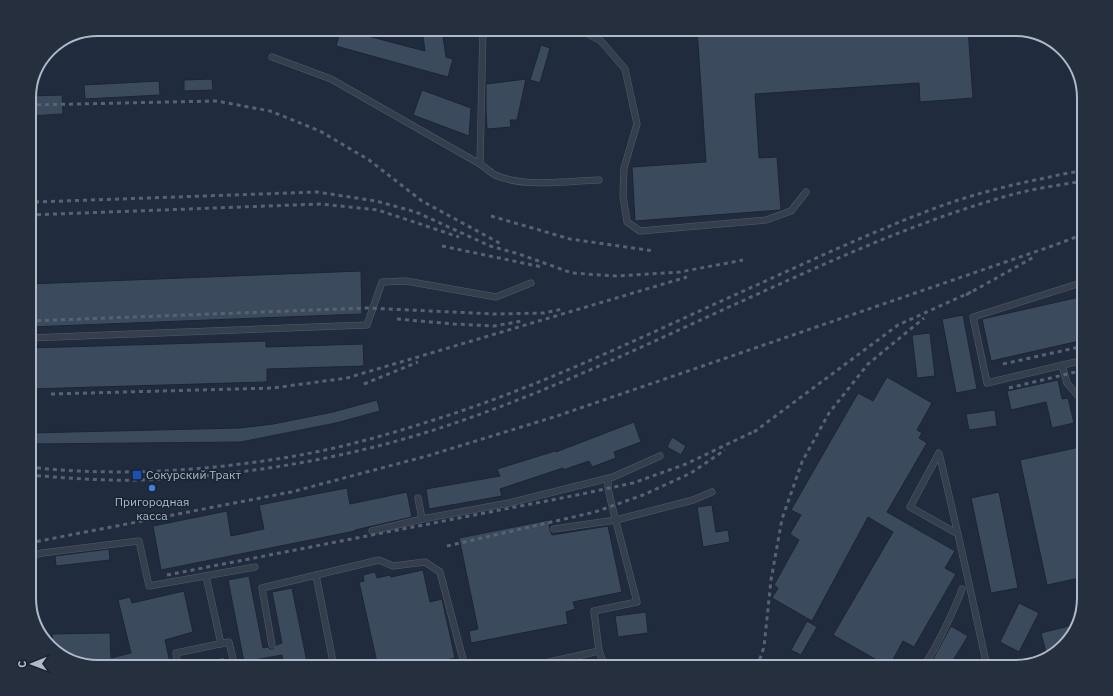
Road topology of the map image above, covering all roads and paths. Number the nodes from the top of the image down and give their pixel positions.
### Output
1 (483, 36) edge
2 (592, 36) edge
3 (272, 57) dead end
4 (480, 164) junction
5 (599, 180) dead end
6 (806, 192) dead end
7 (531, 283) dead end
8 (1077, 284) edge
9 (36, 338) edge
10 (1077, 362) edge
11 (1062, 365) junction
12 (1077, 395) edge
13 (660, 456) dead end
14 (608, 479) junction
15 (712, 492) dead end
16 (418, 498) dead end
17 (422, 519) junction
18 (616, 520) junction
19 (554, 529) dead end
20 (372, 531) dead end
21 (958, 534) junction
22 (36, 554) edge
23 (255, 567) dead end
24 (316, 575) junction
25 (206, 576) junction
26 (962, 590) dead end
27 (221, 644) junction
28 (272, 645) dead end
29 (599, 651) junction
30 (177, 660) edge
31 (233, 660) edge
32 (333, 660) edge
33 (463, 660) edge
34 (558, 660) edge
35 (602, 660) edge
36 (926, 660) edge
37 (985, 660) edge

1 - 4 lane
2 - 6 lane
3 - 4 lane
4 - 5 lane
7 - 9 lane
8 - 11 lane
10 - 11 lane
11 - 12 lane
13 - 14 lane
14 - 17 lane
14 - 18 lane
15 - 18 lane
16 - 17 lane
17 - 20 lane
18 - 19 lane
18 - 29 lane
21 - 21 lane
21 - 37 lane
22 - 25 lane
23 - 25 lane
24 - 28 lane
24 - 32 lane
24 - 33 lane
25 - 27 lane
26 - 36 lane
27 - 30 lane
27 - 31 lane
29 - 34 lane
29 - 35 lane

